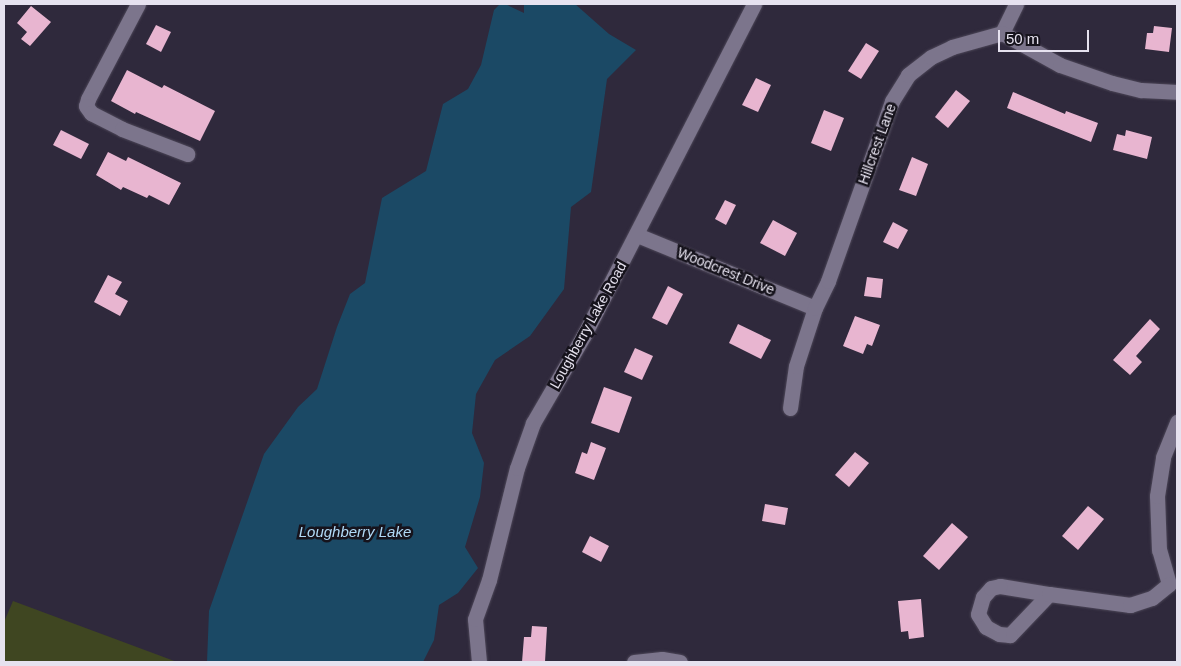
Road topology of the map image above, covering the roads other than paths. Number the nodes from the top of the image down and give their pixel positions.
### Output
1 (138, 4) edge
2 (754, 4) edge
3 (1016, 4) edge
4 (1002, 33) junction
5 (1177, 92) edge
6 (187, 154) dead end
7 (637, 235) junction
8 (815, 308) junction
9 (790, 408) dead end
10 (1177, 422) edge
11 (1173, 588) edge
12 (1049, 594) dead end
13 (479, 662) edge
14 (634, 662) edge
15 (680, 662) edge

1 - 6 street
2 - 7 street, Loughberry Lake Road
3 - 4 street
4 - 5 street
4 - 8 street, Hillcrest Lane
7 - 8 street, Woodcrest Drive
7 - 13 street, Loughberry Lake Road
8 - 9 street, Hillcrest Lane
10 - 11 street
11 - 12 street
14 - 15 street

